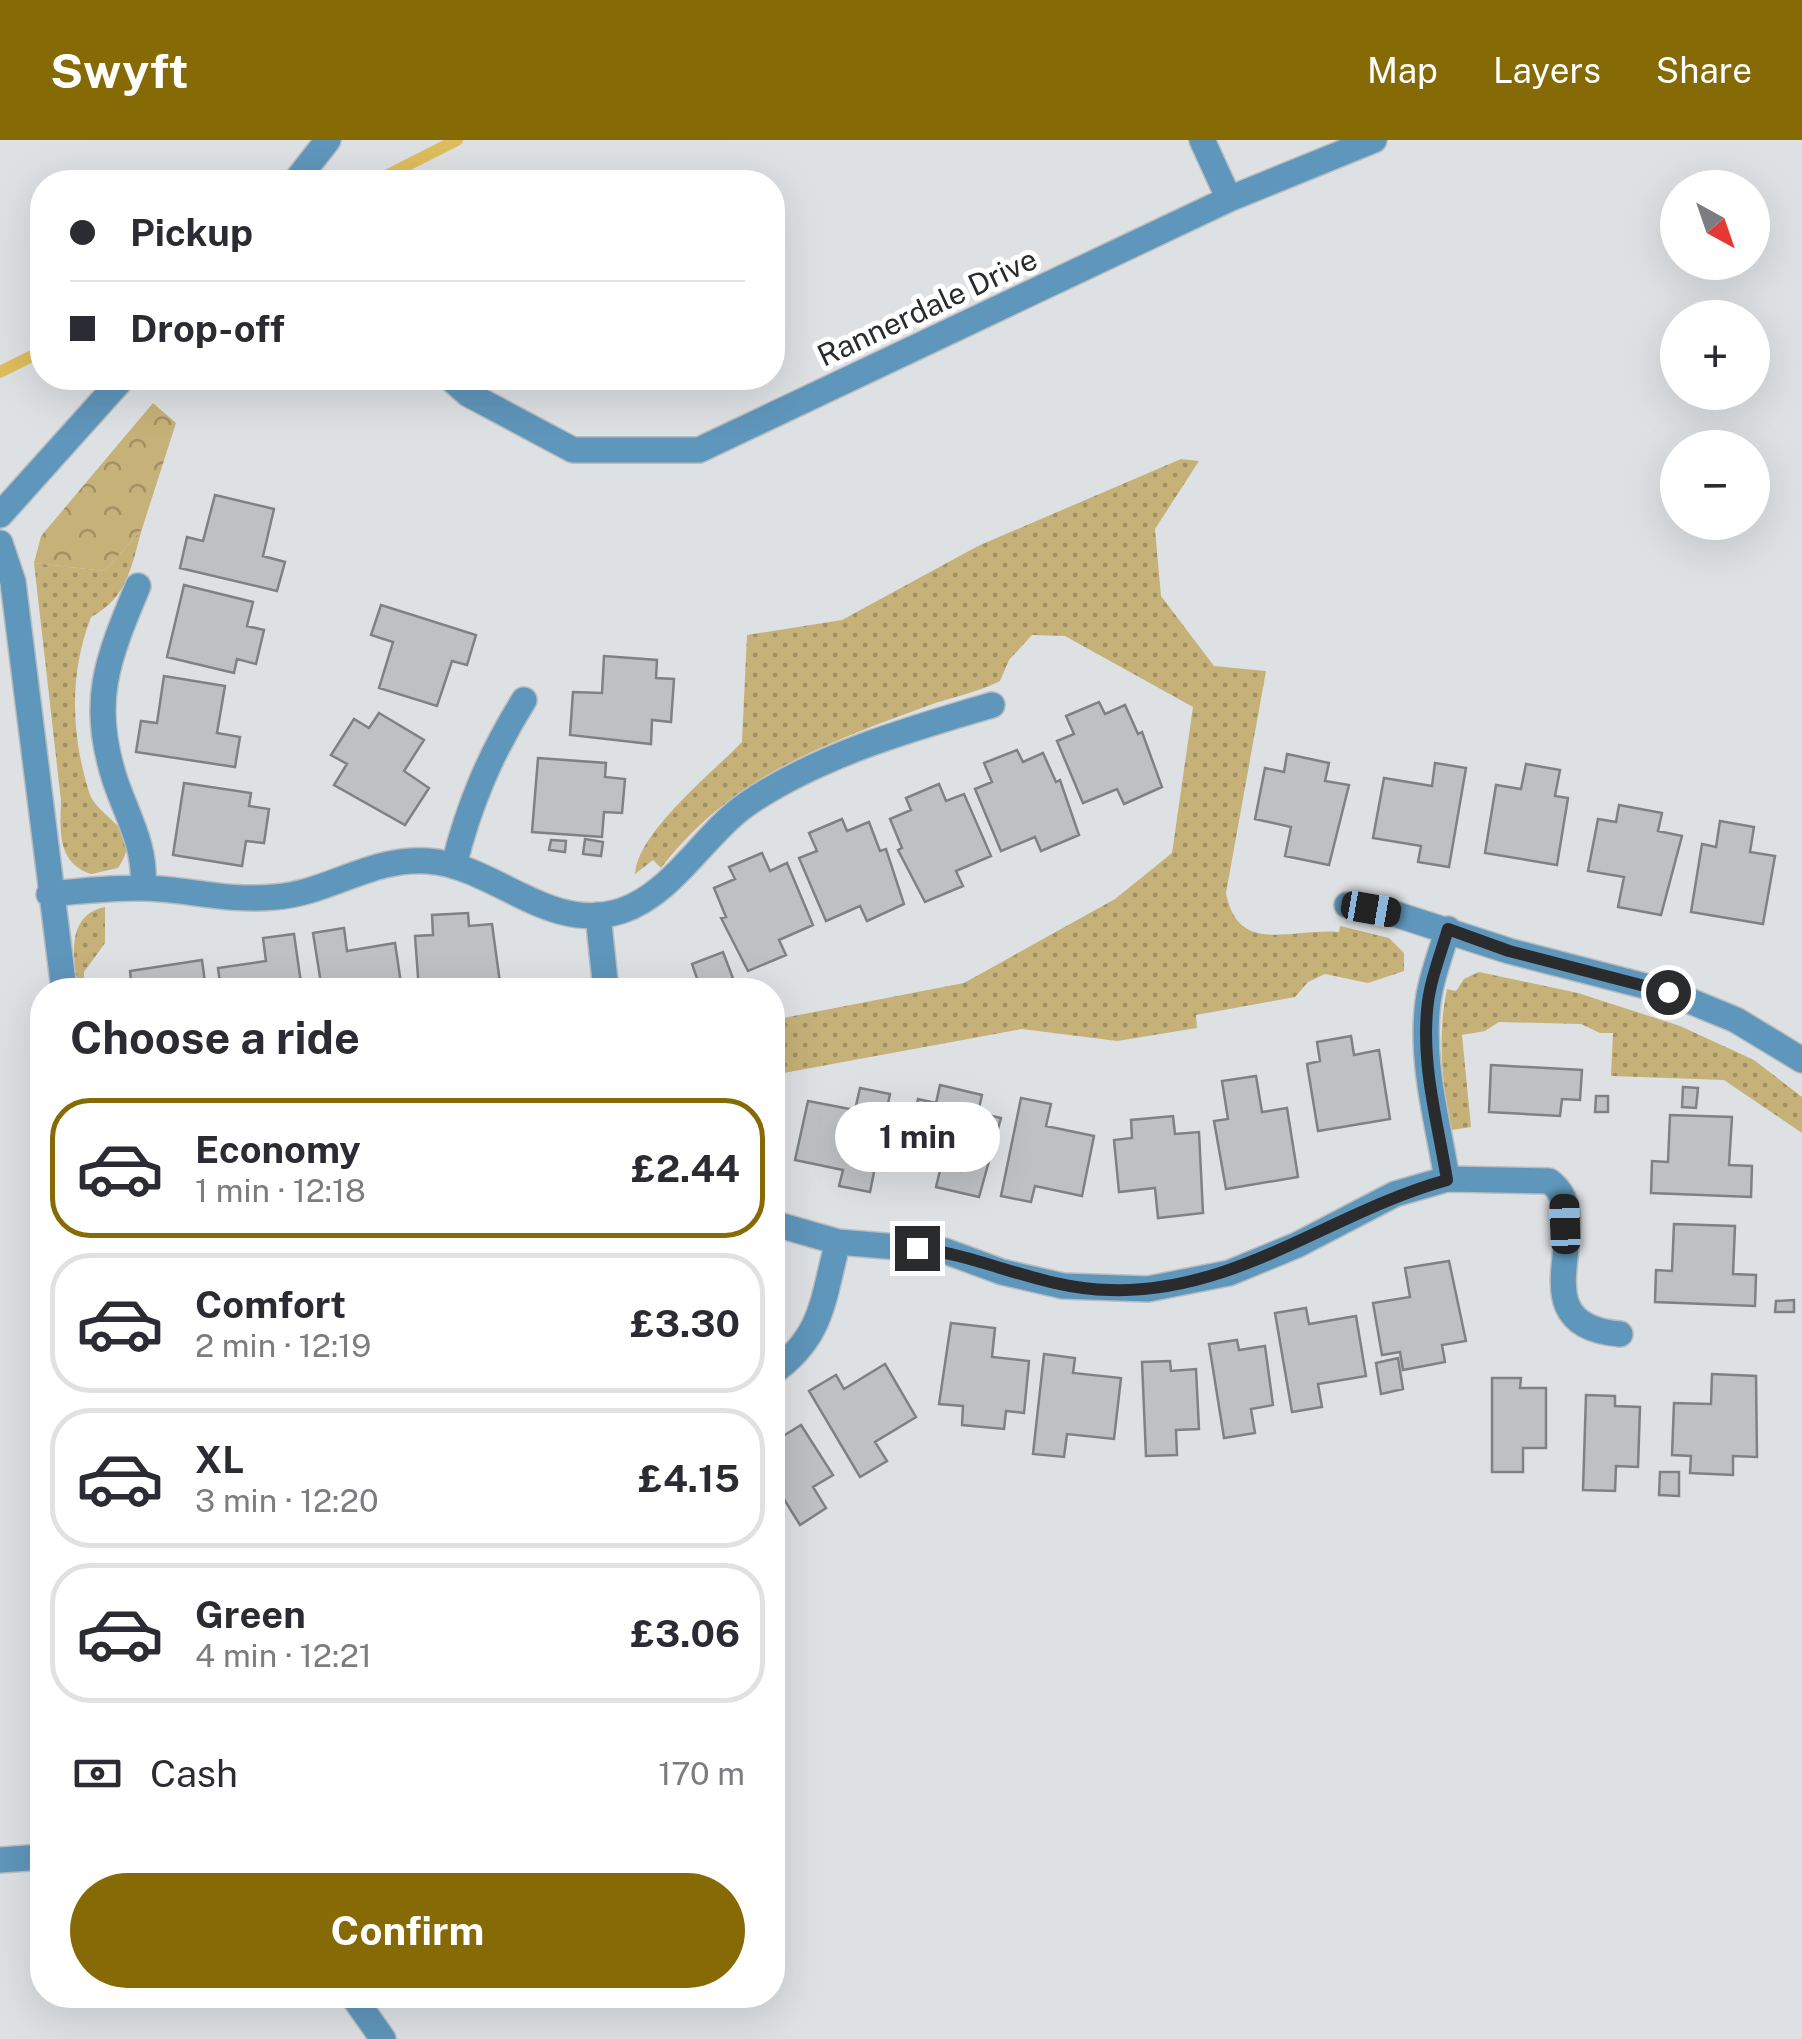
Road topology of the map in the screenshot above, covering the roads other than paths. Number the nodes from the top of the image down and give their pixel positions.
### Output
1 (328, 140) edge
2 (1202, 140) edge
3 (1374, 140) edge
4 (304, 170) edge
5 (1229, 200) junction
6 (113, 390) edge
7 (464, 390) edge
8 (0, 515) edge
9 (0, 543) edge
10 (138, 586) dead end
11 (524, 700) dead end
12 (992, 705) dead end
13 (454, 865) junction
14 (143, 888) junction
15 (50, 894) junction
16 (1346, 905) dead end
17 (598, 916) junction
18 (1448, 929) junction
19 (62, 978) edge
20 (605, 978) edge
21 (1802, 1060) edge
22 (1447, 1180) junction
23 (785, 1227) edge
24 (838, 1242) junction
25 (1620, 1334) dead end
26 (785, 1364) edge
27 (30, 1858) edge
28 (0, 1860) edge
29 (361, 2008) edge
30 (384, 2039) edge

1 - 4 street
2 - 5 street
3 - 5 street, Rannerdale Drive
5 - 7 street, Rannerdale Drive
6 - 8 street
9 - 15 street
10 - 14 street
11 - 13 street
12 - 17 street
13 - 14 street
13 - 17 street
14 - 15 street
15 - 19 street
16 - 18 street
17 - 20 street
18 - 21 street
18 - 22 street
22 - 24 street
22 - 25 street
23 - 24 street
24 - 26 street
27 - 28 street
29 - 30 street

